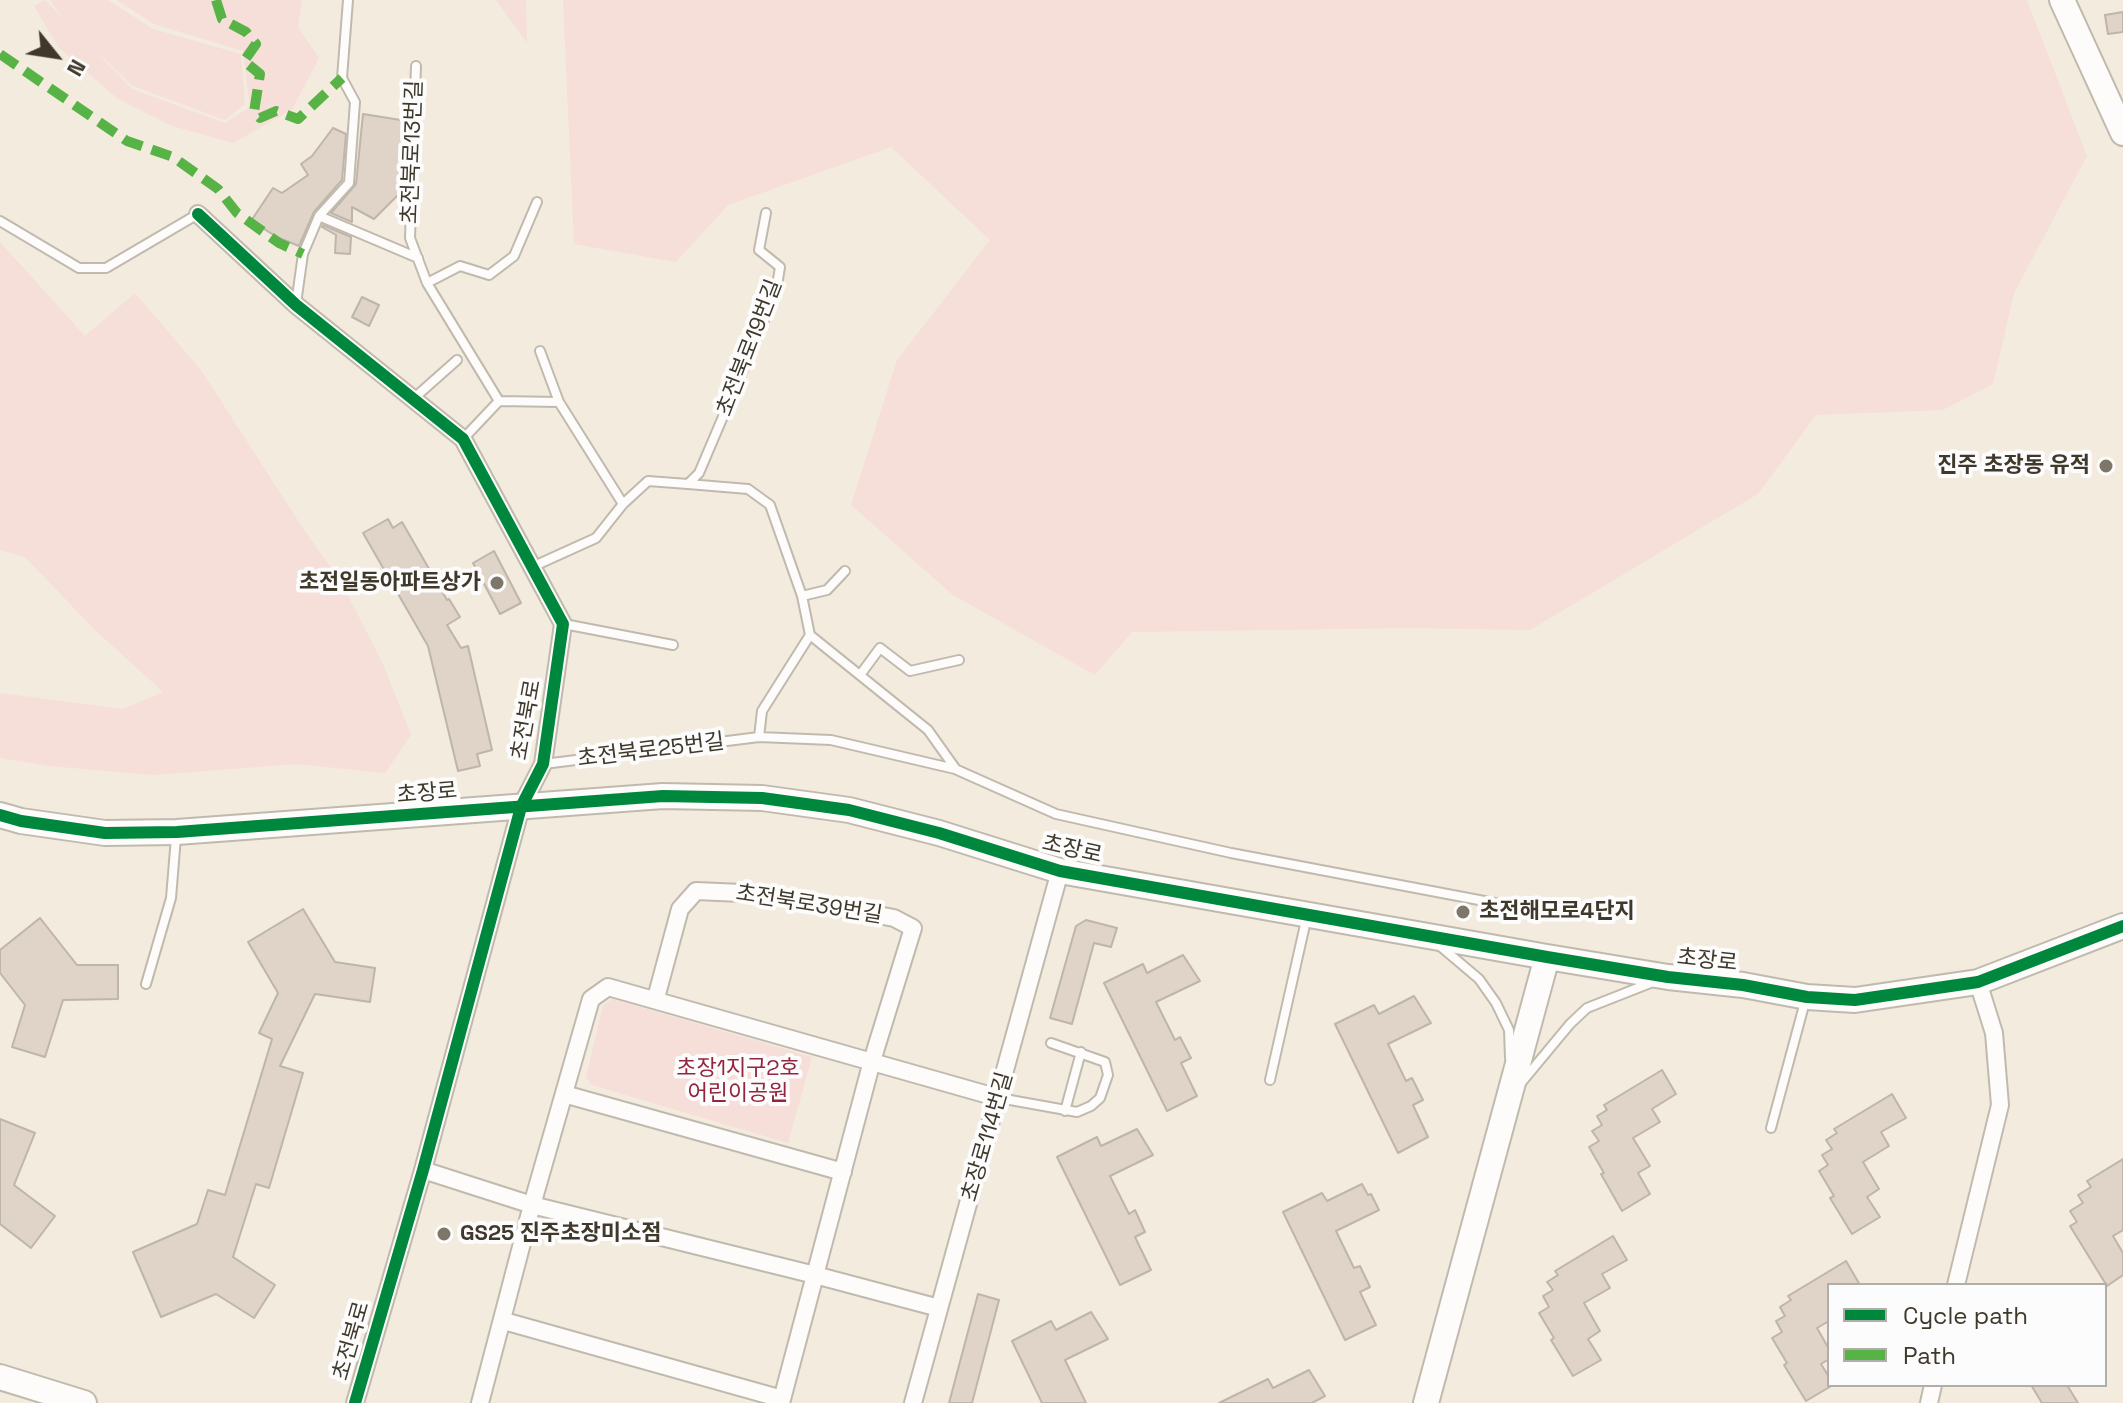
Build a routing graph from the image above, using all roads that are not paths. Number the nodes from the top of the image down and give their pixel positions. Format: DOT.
graph roads {
  1 [pos="348,0"];
  2 [pos="2062,0"];
  3 [pos="416,66"];
  4 [pos="2123,133"];
  5 [pos="537,202"];
  6 [pos="766,213"];
  7 [pos="198,214"];
  8 [pos="319,216"];
  9 [pos="0,221"];
  10 [pos="418,258"];
  11 [pos="427,283"];
  12 [pos="296,305"];
  13 [pos="540,351"];
  14 [pos="457,360"];
  15 [pos="412,400"];
  16 [pos="499,401"];
  17 [pos="559,402"];
  18 [pos="463,439"];
  19 [pos="688,484"];
  20 [pos="623,504"];
  21 [pos="532,567"];
  22 [pos="845,571"];
  23 [pos="802,596"];
  24 [pos="563,624"];
  25 [pos="810,635"];
  26 [pos="673,645"];
  27 [pos="959,660"];
  28 [pos="860,675"];
  29 [pos="759,737"];
  30 [pos="543,764"];
  31 [pos="955,769"];
  32 [pos="521,807"];
  33 [pos="0,815"];
  34 [pos="177,832"];
  35 [pos="1060,871"];
  36 [pos="1537,911"];
  37 [pos="1307,915"];
  38 [pos="2123,924"];
  39 [pos="2123,936"];
  40 [pos="1431,938"];
  41 [pos="2094,939"];
  42 [pos="1547,957"];
  43 [pos="1668,977"];
  44 [pos="1978,982"];
  45 [pos="146,984"];
  46 [pos="1807,997"];
  47 [pos="656,998"];
  48 [pos="1051,1043"];
  49 [pos="1081,1052"];
  50 [pos="872,1061"];
  51 [pos="1270,1080"];
  52 [pos="564,1094"];
  53 [pos="1511,1096"];
  54 [pos="999,1098"];
  55 [pos="1065,1111"];
  56 [pos="1771,1128"];
  57 [pos="423,1170"];
  58 [pos="843,1172"];
  59 [pos="532,1205"];
  60 [pos="815,1275"];
  61 [pos="1956,1283"];
  62 [pos="939,1308"];
  63 [pos="504,1321"];
  64 [pos="0,1377"];
  65 [pos="782,1401"];
  66 [pos="84,1403"];
  67 [pos="355,1403"];
  68 [pos="480,1403"];
  69 [pos="913,1403"];
  70 [pos="1426,1403"];
  1 -- 8 [label="lane"];
  2 -- 4 [label="street"];
  3 -- 10 [label="lane, 초전북로13번길"];
  5 -- 11 [label="lane"];
  6 -- 19 [label="lane, 초전북로19번길"];
  7 -- 9 [label="lane"];
  7 -- 12 [label="street"];
  8 -- 10 [label="lane"];
  8 -- 12 [label="lane"];
  10 -- 11 [label="lane, 초전북로13번길"];
  11 -- 16 [label="lane, 초전북로13번길"];
  12 -- 15 [label="street"];
  13 -- 17 [label="lane"];
  14 -- 15 [label="lane"];
  15 -- 18 [label="street"];
  16 -- 17 [label="lane"];
  16 -- 18 [label="lane"];
  17 -- 20 [label="lane"];
  18 -- 21 [label="street"];
  19 -- 20 [label="lane"];
  19 -- 23 [label="lane"];
  20 -- 21 [label="lane"];
  21 -- 24 [label="street"];
  22 -- 23 [label="lane"];
  23 -- 25 [label="lane"];
  24 -- 26 [label="lane"];
  24 -- 30 [label="street, 초전북로"];
  25 -- 28 [label="lane"];
  25 -- 29 [label="lane"];
  27 -- 28 [label="lane"];
  28 -- 31 [label="lane"];
  29 -- 30 [label="lane, 초전북로25번길"];
  29 -- 31 [label="lane, 초전북로25번길"];
  30 -- 32 [label="street, 초전북로"];
  31 -- 36 [label="lane, 초전북로25번길"];
  32 -- 34 [label="street, 초장로"];
  32 -- 35 [label="street, 초장로"];
  32 -- 57 [label="street, 초전북로"];
  33 -- 34 [label="street, 초장로"];
  34 -- 45 [label="lane"];
  35 -- 37 [label="street, 초장로"];
  35 -- 54 [label="street, 초장로114번길"];
  37 -- 40 [label="street, 초장로"];
  37 -- 51 [label="lane"];
  38 -- 41 [label="street, 초장로"];
  39 -- 41 [label="street"];
  40 -- 42 [label="street, 초장로"];
  40 -- 53 [label="lane"];
  41 -- 44 [label="street, 초장로"];
  42 -- 43 [label="street, 초장로"];
  42 -- 53 [label="street"];
  43 -- 46 [label="street, 초장로"];
  43 -- 53 [label="lane"];
  44 -- 46 [label="street, 초장로"];
  44 -- 61 [label="street"];
  46 -- 56 [label="lane"];
  47 -- 50 [label="street"];
  47 -- 50 [label="street, 초전북로39번길"];
  47 -- 52 [label="street"];
  48 -- 49 [label="lane"];
  49 -- 55 [label="lane"];
  49 -- 55 [label="lane"];
  50 -- 54 [label="street"];
  50 -- 58 [label="street, 초전북로39번길"];
  52 -- 58 [label="street"];
  52 -- 59 [label="street"];
  53 -- 70 [label="street"];
  54 -- 55 [label="lane"];
  54 -- 62 [label="street, 초장로114번길"];
  57 -- 59 [label="street"];
  57 -- 67 [label="street, 초전북로"];
  58 -- 60 [label="street, 초전북로39번길"];
  59 -- 60 [label="street"];
  59 -- 63 [label="street"];
  60 -- 62 [label="street"];
  60 -- 65 [label="street, 초전북로39번길"];
  62 -- 69 [label="street, 초장로114번길"];
  63 -- 65 [label="street"];
  63 -- 68 [label="street"];
  64 -- 66 [label="street"];
}
